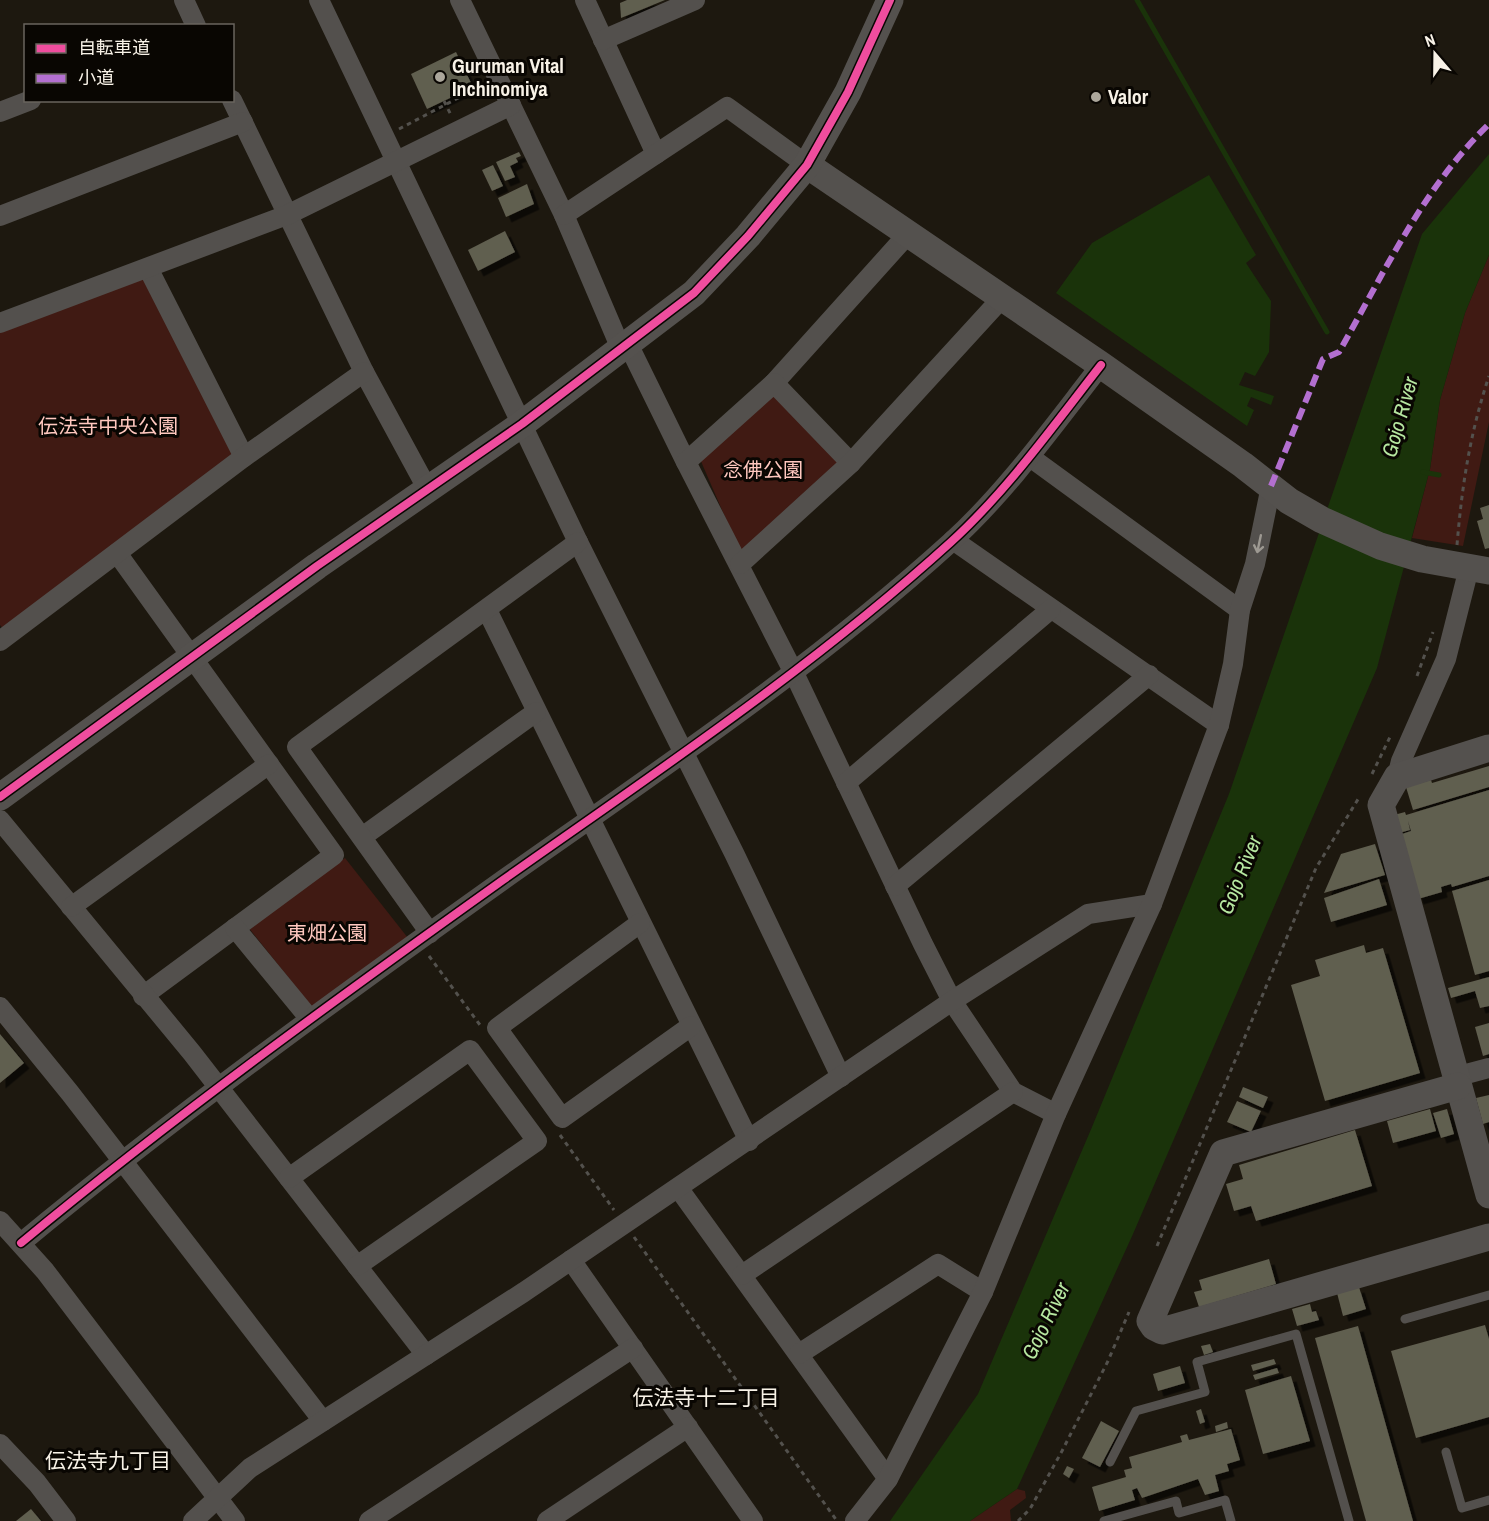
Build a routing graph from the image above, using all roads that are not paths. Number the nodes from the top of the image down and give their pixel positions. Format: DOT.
graph roads {
  1 [pos="184,0"];
  2 [pos="319,0"];
  3 [pos="460,0"];
  4 [pos="585,0"];
  5 [pos="695,0"];
  6 [pos="890,0"];
  7 [pos="195,24"];
  8 [pos="603,40"];
  9 [pos="26,102"];
  10 [pos="233,102"];
  11 [pos="511,105"];
  12 [pos="0,112"];
  13 [pos="243,122"];
  14 [pos="656,154"];
  15 [pos="396,160"];
  16 [pos="807,165"];
  17 [pos="287,215"];
  18 [pos="564,215"];
  19 [pos="0,216"];
  20 [pos="909,234"];
  21 [pos="148,268"];
  22 [pos="1002,298"];
  23 [pos="0,323"];
  24 [pos="625,348"];
  25 [pos="1101,365"];
  26 [pos="364,372"];
  27 [pos="774,383"];
  28 [pos="522,424"];
  29 [pos="1030,456"];
  30 [pos="244,457"];
  31 [pos="686,462"];
  32 [pos="851,464"];
  33 [pos="428,490"];
  34 [pos="1280,494"];
  35 [pos="953,540"];
  36 [pos="578,542"];
  37 [pos="117,553"];
  38 [pos="740,564"];
  39 [pos="1464,567"];
  40 [pos="487,609"];
  41 [pos="1051,609"];
  42 [pos="1240,610"];
  43 [pos="3,634"];
  44 [pos="192,657"];
  45 [pos="794,673"];
  46 [pos="1149,675"];
  47 [pos="536,712"];
  48 [pos="1219,725"];
  49 [pos="1489,748"];
  50 [pos="684,754"];
  51 [pos="269,764"];
  52 [pos="1397,777"];
  53 [pos="846,783"];
  54 [pos="0,797"];
  55 [pos="0,820"];
  56 [pos="588,820"];
  57 [pos="362,837"];
  58 [pos="895,886"];
  59 [pos="1152,904"];
  60 [pos="71,907"];
  61 [pos="640,923"];
  62 [pos="235,928"];
  63 [pos="430,933"];
  64 [pos="143,996"];
  65 [pos="952,1001"];
  66 [pos="0,1007"];
  67 [pos="310,1019"];
  68 [pos="691,1026"];
  69 [pos="1489,1068"];
  70 [pos="841,1077"];
  71 [pos="1457,1081"];
  72 [pos="218,1085"];
  73 [pos="1013,1092"];
  74 [pos="1056,1114"];
  75 [pos="749,1141"];
  76 [pos="122,1160"];
  77 [pos="289,1178"];
  78 [pos="679,1189"];
  79 [pos="1489,1195"];
  80 [pos="0,1221"];
  81 [pos="1489,1236"];
  82 [pos="21,1243"];
  83 [pos="571,1260"];
  84 [pos="357,1266"];
  85 [pos="742,1275"];
  86 [pos="983,1292"];
  87 [pos="1489,1295"];
  88 [pos="1405,1319"];
  89 [pos="633,1348"];
  90 [pos="799,1354"];
  91 [pos="426,1355"];
  92 [pos="323,1421"];
  93 [pos="688,1427"];
  94 [pos="0,1444"];
  95 [pos="1446,1452"];
  96 [pos="1110,1462"];
  97 [pos="888,1479"];
  98 [pos="219,1497"];
  99 [pos="1489,1500"];
  100 [pos="743,1517"];
  101 [pos="66,1521"];
  102 [pos="193,1521"];
  103 [pos="235,1521"];
  104 [pos="369,1521"];
  105 [pos="547,1521"];
  106 [pos="855,1521"];
  107 [pos="1104,1521"];
  108 [pos="1231,1521"];
  109 [pos="1349,1521"];
  1 -- 7 [label="street"];
  2 -- 15 [label="street"];
  3 -- 11 [label="street"];
  4 -- 8 [label="street"];
  5 -- 8 [label="street"];
  6 -- 16 [label="street"];
  8 -- 14 [label="street"];
  9 -- 12 [label="street"];
  10 -- 13 [label="street"];
  11 -- 15 [label="street"];
  11 -- 18 [label="street"];
  13 -- 17 [label="street"];
  13 -- 19 [label="street"];
  14 -- 16 [label="street"];
  14 -- 18 [label="street"];
  15 -- 17 [label="street"];
  15 -- 28 [label="street"];
  16 -- 20 [label="street"];
  16 -- 24 [label="street"];
  17 -- 21 [label="street"];
  17 -- 26 [label="street"];
  18 -- 24 [label="street"];
  20 -- 22 [label="street"];
  20 -- 27 [label="street"];
  21 -- 23 [label="street"];
  21 -- 30 [label="street"];
  22 -- 25 [label="street"];
  22 -- 32 [label="street"];
  24 -- 28 [label="street"];
  24 -- 31 [label="street"];
  25 -- 29 [label="street"];
  25 -- 34 [label="street"];
  26 -- 30 [label="street"];
  26 -- 33 [label="street"];
  27 -- 31 [label="street"];
  27 -- 32 [label="street"];
  28 -- 33 [label="street"];
  28 -- 36 [label="street"];
  29 -- 35 [label="street"];
  29 -- 42 [label="street"];
  30 -- 37 [label="street"];
  31 -- 38 [label="street"];
  32 -- 38 [label="street"];
  33 -- 44 [label="street"];
  34 -- 39 [label="street"];
  34 -- 42 [label="street, one-way"];
  35 -- 41 [label="street"];
  35 -- 45 [label="street"];
  36 -- 40 [label="street"];
  36 -- 50 [label="street"];
  37 -- 43 [label="street"];
  37 -- 44 [label="street"];
  38 -- 45 [label="street"];
  39 -- 52 [label="street"];
  40 -- 47 [label="street"];
  40 -- 57 [label="street"];
  41 -- 46 [label="street"];
  41 -- 53 [label="street"];
  42 -- 48 [label="street"];
  44 -- 51 [label="street"];
  44 -- 54 [label="street"];
  45 -- 50 [label="street"];
  45 -- 53 [label="street"];
  46 -- 48 [label="street"];
  46 -- 58 [label="street"];
  47 -- 56 [label="street"];
  47 -- 57 [label="street"];
  48 -- 59 [label="street"];
  49 -- 52 [label="street"];
  50 -- 56 [label="street"];
  50 -- 70 [label="street"];
  51 -- 60 [label="street"];
  51 -- 62 [label="street"];
  52 -- 71 [label="street"];
  53 -- 58 [label="street"];
  55 -- 60 [label="street"];
  56 -- 61 [label="street"];
  56 -- 63 [label="street"];
  57 -- 63 [label="street"];
  58 -- 65 [label="street"];
  59 -- 65 [label="street"];
  59 -- 74 [label="street"];
  60 -- 64 [label="street"];
  61 -- 68 [label="street"];
  61 -- 68 [label="street"];
  62 -- 64 [label="street"];
  62 -- 67 [label="street"];
  63 -- 67 [label="street"];
  64 -- 72 [label="street"];
  65 -- 70 [label="street"];
  65 -- 73 [label="street"];
  66 -- 76 [label="street"];
  67 -- 72 [label="street"];
  68 -- 75 [label="street"];
  69 -- 71 [label="street"];
  70 -- 75 [label="street"];
  71 -- 79 [label="street"];
  71 -- 81 [label="street"];
  72 -- 76 [label="street"];
  72 -- 77 [label="street"];
  73 -- 74 [label="street"];
  73 -- 85 [label="street"];
  74 -- 86 [label="street"];
  75 -- 78 [label="street"];
  76 -- 82 [label="street"];
  76 -- 92 [label="street"];
  77 -- 84 [label="street"];
  77 -- 84 [label="street"];
  78 -- 83 [label="street"];
  78 -- 85 [label="street"];
  80 -- 82 [label="street"];
  82 -- 98 [label="street"];
  83 -- 89 [label="street"];
  83 -- 91 [label="street"];
  84 -- 91 [label="street"];
  85 -- 90 [label="street"];
  86 -- 90 [label="street"];
  86 -- 97 [label="street"];
  87 -- 88 [label="lane"];
  89 -- 93 [label="street"];
  89 -- 104 [label="street"];
  90 -- 97 [label="street"];
  91 -- 92 [label="street"];
  92 -- 98 [label="street"];
  93 -- 100 [label="street"];
  93 -- 105 [label="street"];
  94 -- 101 [label="street"];
  95 -- 99 [label="lane"];
  96 -- 109 [label="lane"];
  97 -- 106 [label="street"];
  98 -- 102 [label="street"];
  98 -- 103 [label="street"];
  107 -- 108 [label="lane"];
}
